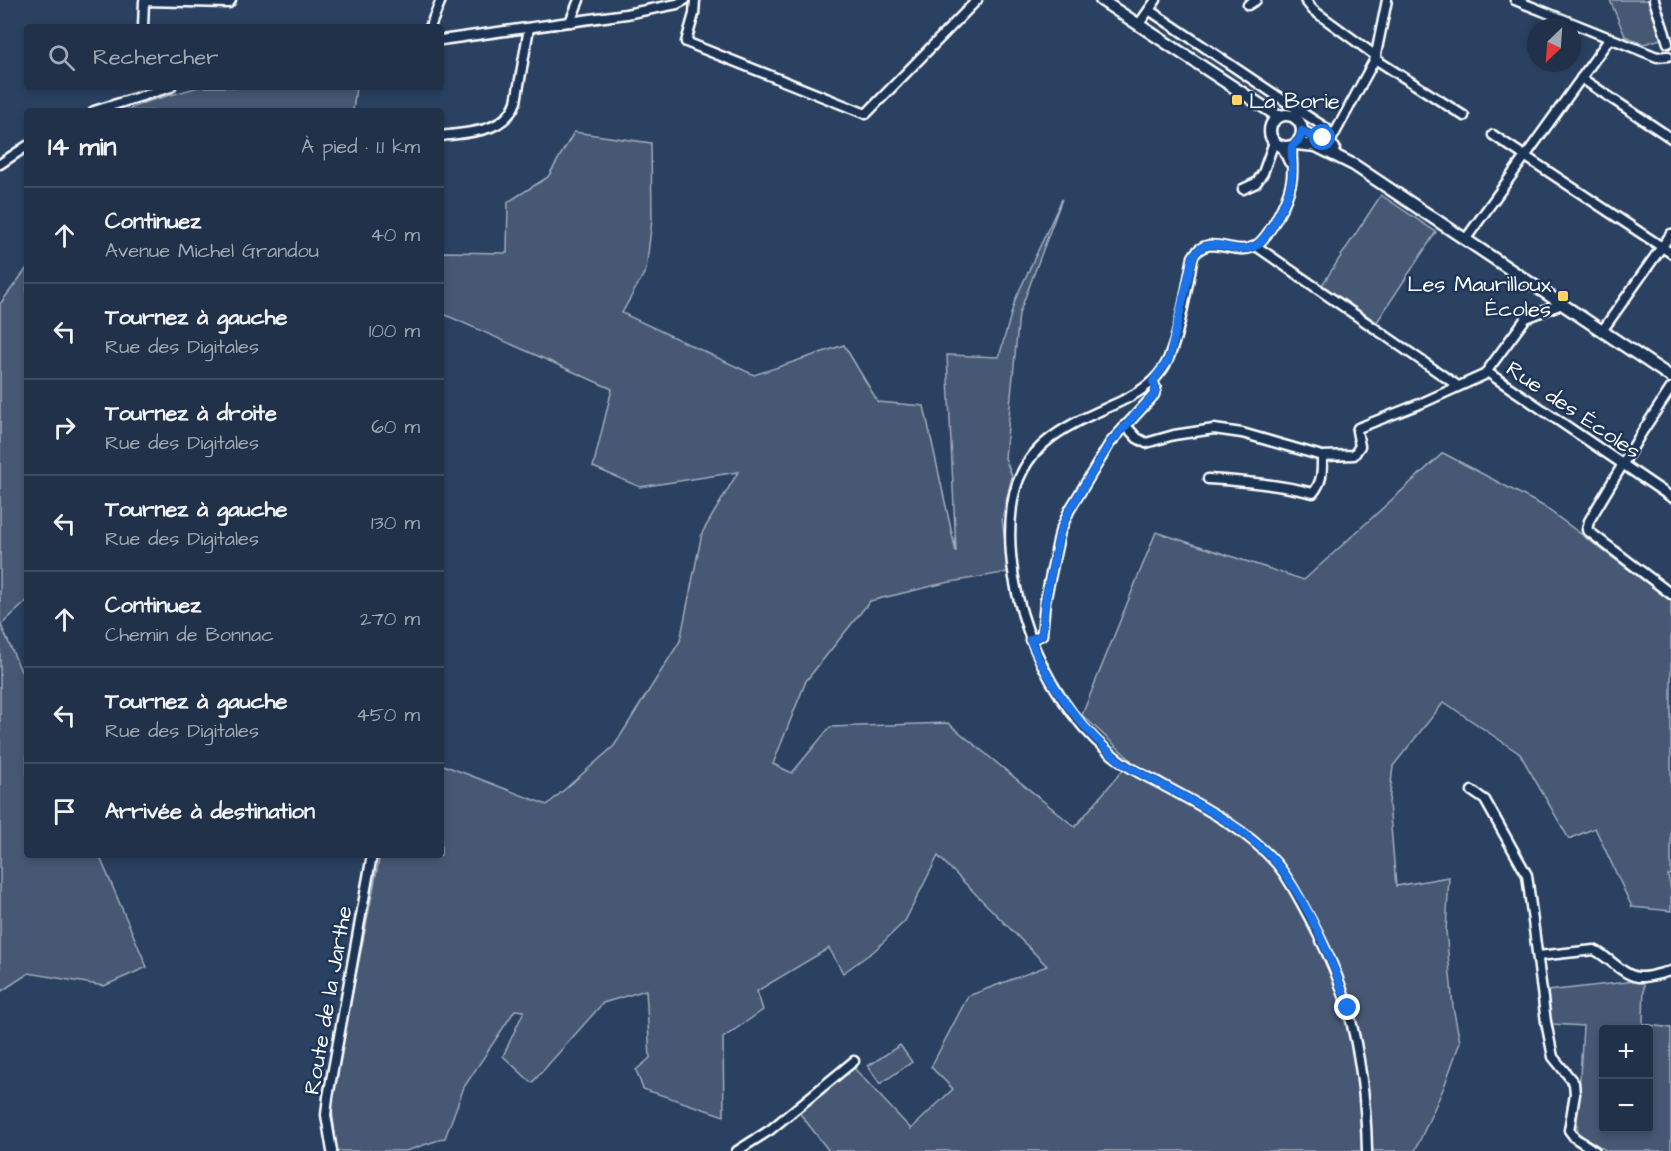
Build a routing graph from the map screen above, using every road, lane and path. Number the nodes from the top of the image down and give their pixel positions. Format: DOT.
graph roads {
  1 [pos="231,0"];
  2 [pos="441,0"];
  3 [pos="579,0"];
  4 [pos="685,0"];
  5 [pos="695,0"];
  6 [pos="977,0"];
  7 [pos="1101,0"];
  8 [pos="1156,0"];
  9 [pos="1305,0"];
  10 [pos="1387,0"];
  11 [pos="1515,0"];
  12 [pos="1654,0"];
  13 [pos="1149,10"];
  14 [pos="570,22"];
  15 [pos="143,24"];
  16 [pos="431,24"];
  17 [pos="1139,24"];
  18 [pos="529,28"];
  19 [pos="1610,38"];
  20 [pos="444,39"];
  21 [pos="1669,52"];
  22 [pos="1376,58"];
  23 [pos="1581,78"];
  24 [pos="148,90"];
  25 [pos="101,108"];
  26 [pos="1296,113"];
  27 [pos="1464,116"];
  28 [pos="1275,121"];
  29 [pos="1326,128"];
  30 [pos="1302,131"];
  31 [pos="1336,132"];
  32 [pos="1493,135"];
  33 [pos="444,136"];
  34 [pos="1319,138"];
  35 [pos="1671,138"];
  36 [pos="1286,144"];
  37 [pos="1329,144"];
  38 [pos="1308,145"];
  39 [pos="24,148"];
  40 [pos="1525,156"];
  41 [pos="0,164"];
  42 [pos="1354,165"];
  43 [pos="1243,189"];
  44 [pos="1671,234"];
  45 [pos="1465,240"];
  46 [pos="1256,246"];
  47 [pos="1662,247"];
  48 [pos="1671,253"];
  49 [pos="1562,304"];
  50 [pos="1602,331"];
  51 [pos="1487,372"];
  52 [pos="1671,376"];
  53 [pos="1153,381"];
  54 [pos="1458,386"];
  55 [pos="1671,388"];
  56 [pos="1125,424"];
  57 [pos="1322,456"];
  58 [pos="1622,464"];
  59 [pos="1208,479"];
  60 [pos="1671,497"];
  61 [pos="1671,594"];
  62 [pos="1030,640"];
  63 [pos="1472,791"];
  64 [pos="371,858"];
  65 [pos="1538,956"];
  66 [pos="1671,971"];
  67 [pos="854,1060"];
  68 [pos="332,1151"];
  69 [pos="737,1151"];
  70 [pos="1367,1151"];
  71 [pos="1595,1151"];
  1 -- 15 [label="street"];
  2 -- 16 [label="street"];
  3 -- 14 [label="street"];
  4 -- 14 [label="street"];
  5 -- 6 [label="street"];
  7 -- 17 [label="main road"];
  8 -- 13 [label="street"];
  9 -- 22 [label="street"];
  10 -- 22 [label="street"];
  11 -- 19 [label="street"];
  12 -- 21 [label="street"];
  13 -- 17 [label="street"];
  13 -- 26 [label="street"];
  14 -- 18 [label="street"];
  17 -- 28 [label="main road"];
  18 -- 20 [label="street"];
  18 -- 33 [label="street"];
  19 -- 21 [label="street"];
  19 -- 23 [label="street"];
  22 -- 27 [label="street"];
  22 -- 31 [label="street"];
  23 -- 35 [label="street"];
  23 -- 40 [label="street"];
  24 -- 25 [label="street"];
  26 -- 28 [label="main road"];
  26 -- 29 [label="street"];
  26 -- 30 [label="main road"];
  28 -- 36 [label="main road"];
  30 -- 34 [label="main road"];
  30 -- 36 [label="main road"];
  31 -- 34 [label="street"];
  31 -- 37 [label="street"];
  32 -- 40 [label="street"];
  34 -- 37 [label="main road"];
  36 -- 38 [label="main road"];
  36 -- 43 [label="street"];
  36 -- 46 [label="street"];
  37 -- 38 [label="street"];
  37 -- 42 [label="main road"];
  38 -- 42 [label="main road"];
  39 -- 41 [label="street"];
  40 -- 45 [label="street"];
  40 -- 47 [label="street"];
  42 -- 45 [label="main road"];
  44 -- 47 [label="street"];
  45 -- 49 [label="main road"];
  46 -- 53 [label="street"];
  46 -- 54 [label="street"];
  47 -- 48 [label="street"];
  47 -- 50 [label="street"];
  49 -- 50 [label="main road"];
  49 -- 51 [label="street"];
  50 -- 52 [label="main road"];
  51 -- 54 [label="street"];
  51 -- 58 [label="street, Rue des Écoles"];
  53 -- 56 [label="street"];
  53 -- 62 [label="street"];
  54 -- 57 [label="street"];
  55 -- 58 [label="street"];
  56 -- 57 [label="street"];
  56 -- 62 [label="street"];
  57 -- 59 [label="street"];
  58 -- 60 [label="street, Rue des Écoles"];
  58 -- 61 [label="street"];
  62 -- 70 [label="street"];
  63 -- 65 [label="street"];
  64 -- 68 [label="street, Route de la Jarthe"];
  65 -- 66 [label="street"];
  65 -- 71 [label="street"];
  67 -- 69 [label="street"];
}
